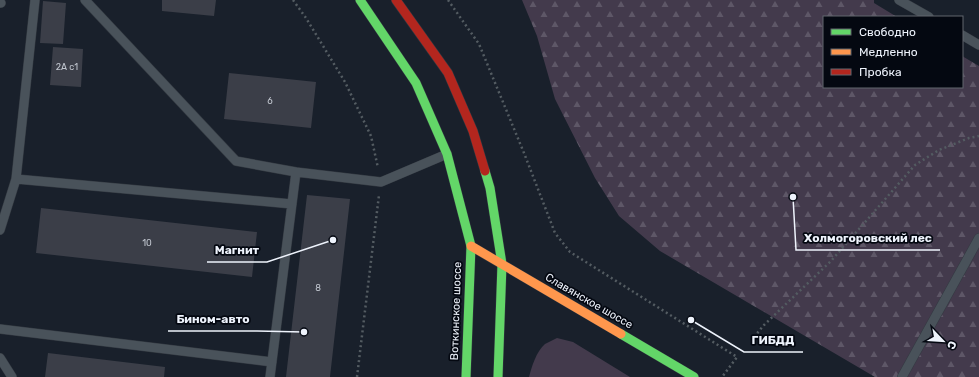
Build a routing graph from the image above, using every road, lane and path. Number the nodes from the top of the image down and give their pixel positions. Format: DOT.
graph roads {
  1 [pos="35,0"];
  2 [pos="85,0"];
  3 [pos="292,0"];
  4 [pos="360,0"];
  5 [pos="396,0"];
  6 [pos="448,0"];
  7 [pos="898,0"];
  8 [pos="927,16"];
  9 [pos="963,37"];
  10 [pos="979,45"];
  11 [pos="979,136"];
  12 [pos="447,154"];
  13 [pos="296,172"];
  14 [pos="16,179"];
  15 [pos="381,182"];
  16 [pos="292,204"];
  17 [pos="0,230"];
  18 [pos="979,238"];
  19 [pos="471,246"];
  20 [pos="502,264"];
  21 [pos="0,329"];
  22 [pos="754,337"];
  23 [pos="0,358"];
  24 [pos="272,362"];
  25 [pos="12,377"];
  26 [pos="270,377"];
  27 [pos="357,377"];
  28 [pos="466,377"];
  29 [pos="498,377"];
  30 [pos="694,377"];
  31 [pos="722,377"];
  32 [pos="902,377"];
  1 -- 14 [label="lane"];
  2 -- 13 [label="lane"];
  3 -- 15 [label="path"];
  4 -- 12 [label="main road, Воткинское шоссе"];
  5 -- 20 [label="main road"];
  6 -- 31 [label="path"];
  7 -- 8 [label="lane"];
  9 -- 10 [label="lane"];
  11 -- 22 [label="path"];
  12 -- 15 [label="lane"];
  12 -- 19 [label="main road, Воткинское шоссе"];
  13 -- 15 [label="lane"];
  13 -- 16 [label="lane"];
  14 -- 16 [label="lane"];
  14 -- 17 [label="lane"];
  15 -- 27 [label="path"];
  16 -- 24 [label="lane"];
  18 -- 32 [label="lane"];
  19 -- 20 [label="main road, Славянское шоссе"];
  19 -- 28 [label="main road, Воткинское шоссе"];
  20 -- 29 [label="main road"];
  20 -- 30 [label="main road, Славянское шоссе"];
  21 -- 24 [label="lane"];
  23 -- 25 [label="lane"];
  24 -- 26 [label="lane"];
}
